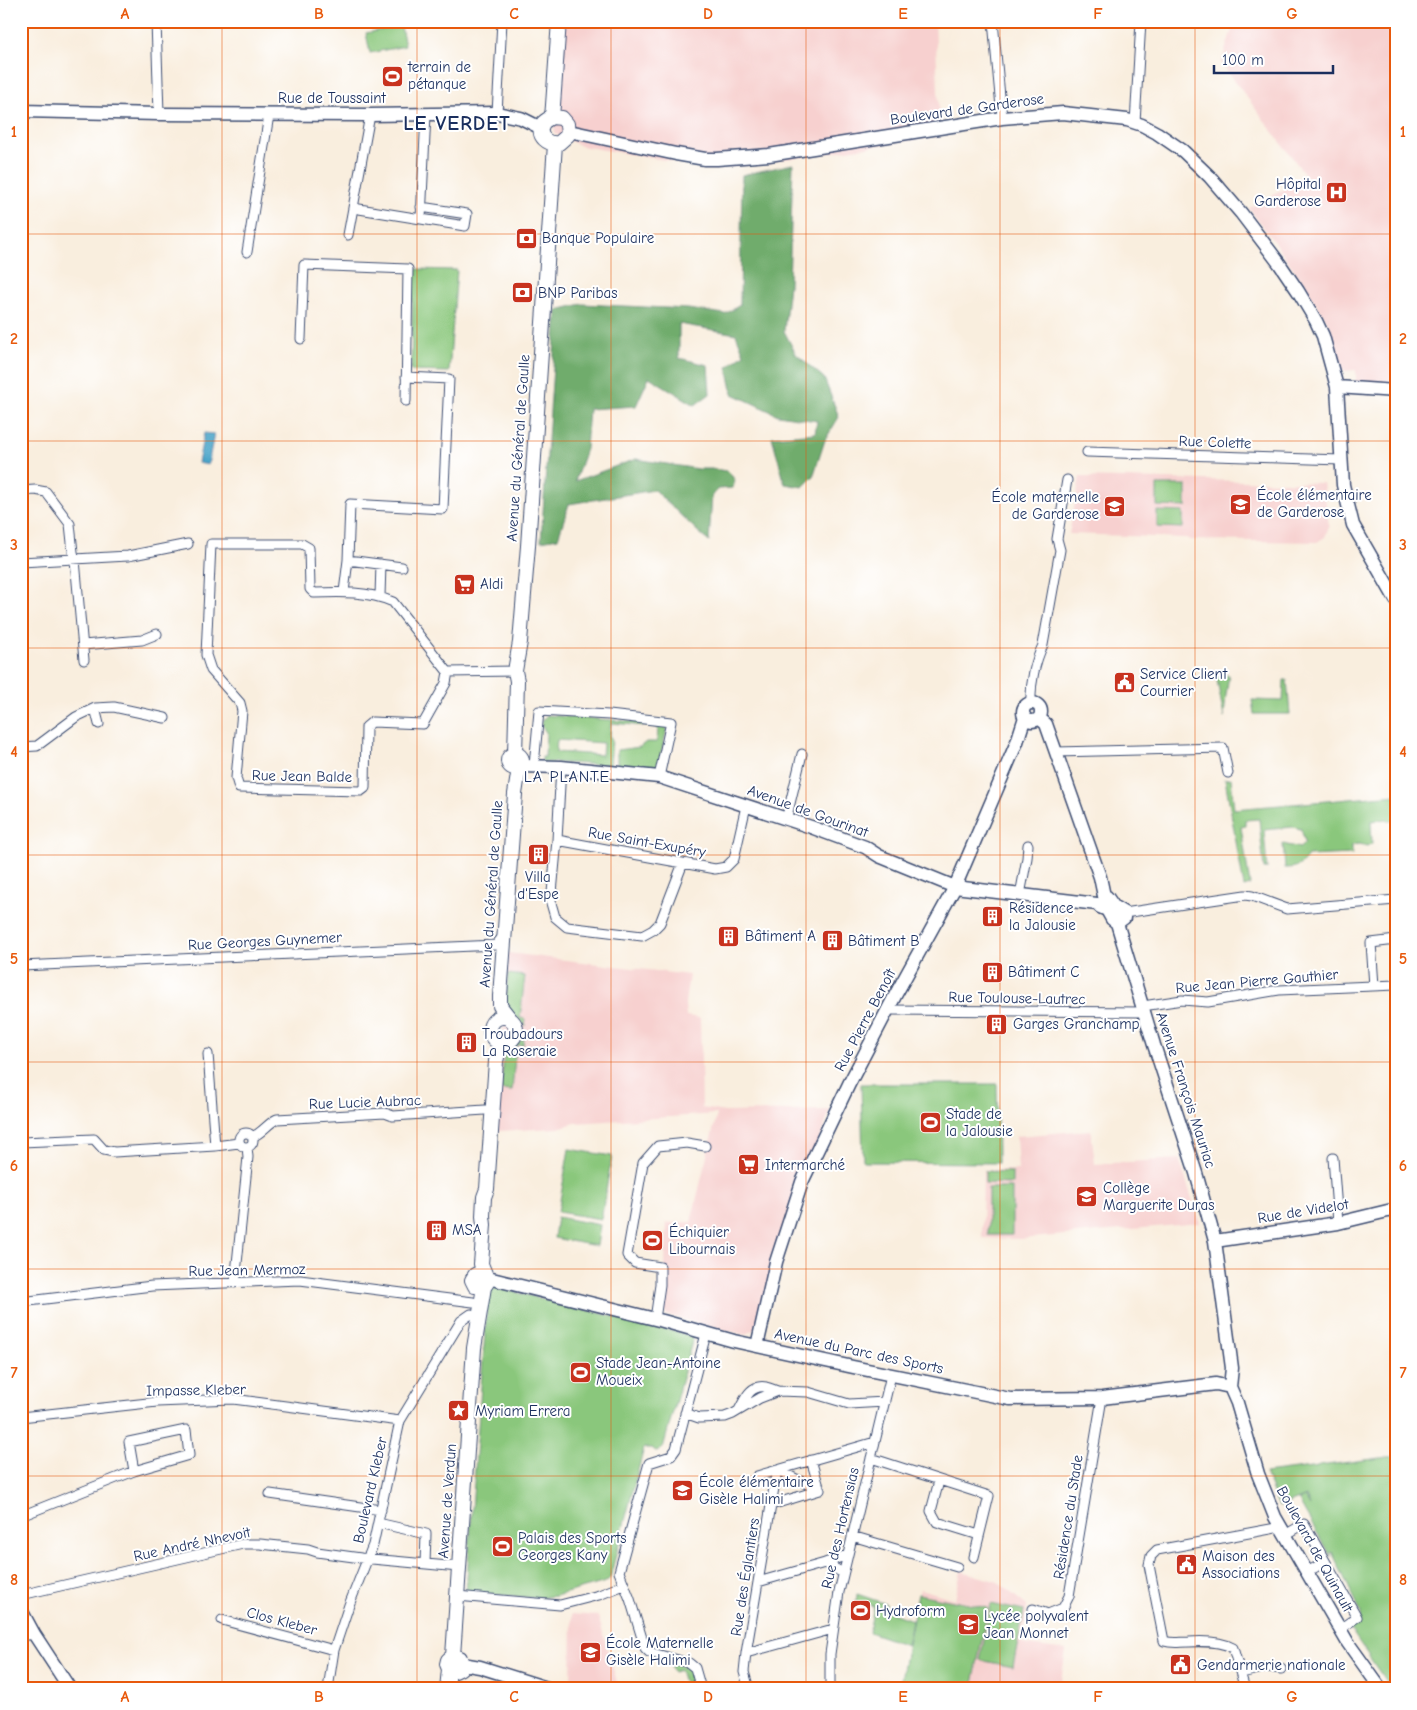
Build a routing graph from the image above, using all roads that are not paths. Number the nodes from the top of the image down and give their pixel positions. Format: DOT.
graph roads {
  1 [pos="156,21"];
  2 [pos="502,21"];
  3 [pos="559,21"];
  4 [pos="567,21"];
  5 [pos="993,21"];
  6 [pos="1142,21"];
  7 [pos="21,111"];
  8 [pos="497,112"];
  9 [pos="160,114"];
  10 [pos="426,114"];
  11 [pos="269,115"];
  12 [pos="370,115"];
  13 [pos="556,118"];
  14 [pos="1002,118"];
  15 [pos="1135,123"];
  16 [pos="541,128"];
  17 [pos="569,131"];
  18 [pos="555,144"];
  19 [pos="421,206"];
  20 [pos="353,208"];
  21 [pos="421,219"];
  22 [pos="348,235"];
  23 [pos="247,252"];
  24 [pos="301,339"];
  25 [pos="406,377"];
  26 [pos="1336,387"];
  27 [pos="1396,391"];
  28 [pos="406,401"];
  29 [pos="1087,452"];
  30 [pos="1341,460"];
  31 [pos="1067,480"];
  32 [pos="21,491"];
  33 [pos="188,544"];
  34 [pos="75,560"];
  35 [pos="348,560"];
  36 [pos="21,562"];
  37 [pos="381,564"];
  38 [pos="402,567"];
  39 [pos="344,592"];
  40 [pos="380,596"];
  41 [pos="1396,600"];
  42 [pos="157,634"];
  43 [pos="82,645"];
  44 [pos="84,660"];
  45 [pos="515,671"];
  46 [pos="448,672"];
  47 [pos="1031,703"];
  48 [pos="95,708"];
  49 [pos="1025,717"];
  50 [pos="164,718"];
  51 [pos="1039,718"];
  52 [pos="100,724"];
  53 [pos="21,747"];
  54 [pos="1056,752"];
  55 [pos="802,754"];
  56 [pos="520,764"];
  57 [pos="561,768"];
  58 [pos="1228,773"];
  59 [pos="659,777"];
  60 [pos="746,806"];
  61 [pos="786,820"];
  62 [pos="557,840"];
  63 [pos="1028,846"];
  64 [pos="683,863"];
  65 [pos="955,887"];
  66 [pos="1020,895"];
  67 [pos="1101,900"];
  68 [pos="1396,900"];
  69 [pos="1121,918"];
  70 [pos="500,939"];
  71 [pos="1396,940"];
  72 [pos="21,966"];
  73 [pos="1396,985"];
  74 [pos="1374,986"];
  75 [pos="1144,1009"];
  76 [pos="889,1010"];
  77 [pos="496,1019"];
  78 [pos="511,1020"];
  79 [pos="500,1041"];
  80 [pos="208,1054"];
  81 [pos="485,1110"];
  82 [pos="21,1142"];
  83 [pos="243,1145"];
  84 [pos="215,1146"];
  85 [pos="705,1146"];
  86 [pos="1333,1158"];
  87 [pos="1396,1209"];
  88 [pos="1338,1223"];
  89 [pos="1215,1241"];
  90 [pos="481,1279"];
  91 [pos="235,1283"];
  92 [pos="21,1302"];
  93 [pos="472,1308"];
  94 [pos="655,1319"];
  95 [pos="706,1334"];
  96 [pos="756,1346"];
  97 [pos="474,1348"];
  98 [pos="891,1375"];
  99 [pos="1230,1387"];
  100 [pos="1102,1398"];
  101 [pos="885,1402"];
  102 [pos="685,1413"];
  103 [pos="21,1417"];
  104 [pos="400,1421"];
  105 [pos="875,1442"];
  106 [pos="871,1458"];
  107 [pos="811,1460"];
  108 [pos="776,1470"];
  109 [pos="134,1471"];
  110 [pos="757,1476"];
  111 [pos="939,1481"];
  112 [pos="820,1490"];
  113 [pos="270,1494"];
  114 [pos="771,1505"];
  115 [pos="381,1510"];
  116 [pos="21,1516"];
  117 [pos="378,1523"];
  118 [pos="1283,1531"];
  119 [pos="979,1535"];
  120 [pos="852,1536"];
  121 [pos="848,1554"];
  122 [pos="974,1557"];
  123 [pos="367,1559"];
  124 [pos="1325,1562"];
  125 [pos="825,1563"];
  126 [pos="425,1564"];
  127 [pos="459,1567"];
  128 [pos="957,1567"];
  129 [pos="1307,1572"];
  130 [pos="843,1573"];
  131 [pos="758,1582"];
  132 [pos="624,1585"];
  133 [pos="21,1595"];
  134 [pos="457,1596"];
  135 [pos="1033,1609"];
  136 [pos="21,1610"];
  137 [pos="222,1620"];
  138 [pos="833,1629"];
  139 [pos="1340,1629"];
  140 [pos="28,1634"];
  141 [pos="813,1634"];
  142 [pos="831,1644"];
  143 [pos="334,1650"];
  144 [pos="746,1653"];
  145 [pos="455,1665"];
  146 [pos="1281,1669"];
  147 [pos="1241,1673"];
  148 [pos="70,1689"];
  149 [pos="328,1689"];
  150 [pos="447,1689"];
  151 [pos="454,1689"];
  152 [pos="550,1689"];
  153 [pos="701,1689"];
  154 [pos="749,1689"];
  155 [pos="830,1689"];
  156 [pos="1245,1689"];
  157 [pos="1381,1689"];
  1 -- 9 [label="street"];
  2 -- 8 [label="street"];
  3 -- 13 [label="main road"];
  4 -- 13 [label="main road"];
  5 -- 14 [label="street"];
  6 -- 15 [label="street"];
  7 -- 9 [label="street, Rue de Toussaint"];
  8 -- 10 [label="street, Rue de Toussaint"];
  8 -- 16 [label="street, Rue de Toussaint"];
  9 -- 11 [label="street, Rue de Toussaint"];
  10 -- 12 [label="street, Rue de Toussaint"];
  10 -- 19 [label="street"];
  11 -- 12 [label="street, Rue de Toussaint"];
  11 -- 23 [label="street, Rue de Toussaint"];
  12 -- 20 [label="street"];
  13 -- 16 [label="main road"];
  13 -- 17 [label="main road"];
  14 -- 15 [label="street, Boulevard de Garderose"];
  14 -- 17 [label="street, Boulevard de Garderose"];
  15 -- 26 [label="street, Boulevard de Garderose"];
  16 -- 18 [label="main road"];
  17 -- 18 [label="main road"];
  18 -- 45 [label="main road, Avenue du Général de Gaulle"];
  19 -- 21 [label="street"];
  19 -- 21 [label="street"];
  20 -- 21 [label="street"];
  20 -- 22 [label="street"];
  24 -- 25 [label="street"];
  25 -- 28 [label="street"];
  25 -- 35 [label="street"];
  26 -- 27 [label="street"];
  26 -- 30 [label="street, Boulevard de Garderose"];
  29 -- 30 [label="street, Rue Colette"];
  30 -- 41 [label="street, Boulevard de Garderose"];
  31 -- 47 [label="street"];
  32 -- 34 [label="street"];
  33 -- 34 [label="street"];
  34 -- 36 [label="street"];
  34 -- 43 [label="street"];
  35 -- 37 [label="street"];
  35 -- 39 [label="street"];
  37 -- 38 [label="street"];
  37 -- 40 [label="street"];
  39 -- 40 [label="street"];
  39 -- 46 [label="street, Rue Jean Balde"];
  40 -- 46 [label="street"];
  42 -- 43 [label="street"];
  43 -- 44 [label="street"];
  45 -- 46 [label="street"];
  45 -- 56 [label="main road, Avenue du Général de Gaulle"];
  47 -- 49 [label="street"];
  47 -- 51 [label="street"];
  48 -- 50 [label="street"];
  48 -- 52 [label="street"];
  48 -- 53 [label="street"];
  49 -- 51 [label="street"];
  49 -- 65 [label="street, Rue Pierre Benoît"];
  51 -- 54 [label="street"];
  54 -- 58 [label="street"];
  54 -- 67 [label="street"];
  55 -- 61 [label="street"];
  56 -- 57 [label="street, Avenue de Gourinat"];
  56 -- 59 [label="street"];
  56 -- 70 [label="main road, Avenue du Général de Gaulle"];
  57 -- 59 [label="street, Avenue de Gourinat"];
  57 -- 62 [label="street"];
  59 -- 60 [label="street, Avenue de Gourinat"];
  60 -- 61 [label="street, Avenue de Gourinat"];
  60 -- 64 [label="street, Rue Saint-Exupéry"];
  61 -- 65 [label="street, Avenue de Gourinat"];
  62 -- 64 [label="street, Rue Saint-Exupéry"];
  62 -- 64 [label="street"];
  63 -- 66 [label="street"];
  65 -- 66 [label="street, Avenue de Gourinat"];
  65 -- 76 [label="street, Rue Pierre Benoît"];
  66 -- 67 [label="street, Avenue de Gourinat"];
  67 -- 69 [label="street, Avenue François Mauriac"];
  68 -- 69 [label="street"];
  69 -- 75 [label="street, Avenue François Mauriac"];
  70 -- 72 [label="street, Rue Georges Guynemer"];
  70 -- 77 [label="main road, Avenue du Général de Gaulle"];
  70 -- 78 [label="main road, Avenue du Général de Gaulle"];
  71 -- 74 [label="street"];
  73 -- 74 [label="street, Rue Jean Pierre Gauthier"];
  74 -- 75 [label="street, Rue Jean Pierre Gauthier"];
  75 -- 76 [label="street, Rue Toulouse-Lautrec"];
  75 -- 89 [label="street, Avenue François Mauriac"];
  76 -- 96 [label="street, Rue Pierre Benoît"];
  77 -- 78 [label="main road"];
  77 -- 79 [label="main road"];
  78 -- 79 [label="main road"];
  79 -- 81 [label="main road"];
  79 -- 90 [label="main road"];
  80 -- 84 [label="street"];
  81 -- 83 [label="street, Rue Lucie Aubrac"];
  81 -- 90 [label="main road"];
  82 -- 84 [label="street"];
  83 -- 84 [label="street"];
  83 -- 91 [label="street"];
  85 -- 94 [label="street"];
  86 -- 88 [label="street"];
  87 -- 88 [label="street, Rue de Videlot"];
  88 -- 89 [label="street, Rue de Videlot"];
  89 -- 99 [label="street, Avenue François Mauriac"];
  90 -- 93 [label="main road, Avenue de Verdun"];
  90 -- 94 [label="street, Avenue du Parc des Sports"];
  90 -- 97 [label="main road, Avenue de Verdun"];
  91 -- 92 [label="street, Rue Jean Mermoz"];
  91 -- 93 [label="street, Rue Jean Mermoz"];
  93 -- 97 [label="main road, Avenue de Verdun"];
  93 -- 104 [label="street, Boulevard Kleber"];
  94 -- 95 [label="street, Avenue du Parc des Sports"];
  95 -- 96 [label="street, Avenue du Parc des Sports"];
  95 -- 102 [label="street"];
  96 -- 98 [label="street, Avenue du Parc des Sports"];
  97 -- 127 [label="main road, Avenue de Verdun"];
  98 -- 100 [label="street, Avenue du Parc des Sports"];
  98 -- 101 [label="street, Rue des Hortensias"];
  99 -- 100 [label="street, Avenue du Parc des Sports"];
  99 -- 118 [label="street, Boulevard de Quinault"];
  100 -- 135 [label="street, Résidence du Stade"];
  101 -- 102 [label="street"];
  101 -- 105 [label="street, Rue des Hortensias"];
  102 -- 132 [label="street"];
  103 -- 104 [label="street, Impasse Kleber"];
  104 -- 115 [label="street, Boulevard Kleber"];
  105 -- 106 [label="street, Rue des Hortensias"];
  105 -- 107 [label="street"];
  106 -- 111 [label="street"];
  106 -- 120 [label="street, Rue des Hortensias"];
  107 -- 108 [label="street"];
  107 -- 112 [label="street"];
  108 -- 110 [label="street"];
  108 -- 112 [label="street"];
  108 -- 114 [label="street, Rue des Églantiers"];
  109 -- 109 [label="street"];
  109 -- 116 [label="street"];
  111 -- 119 [label="street"];
  111 -- 119 [label="street"];
  112 -- 114 [label="street"];
  113 -- 115 [label="street"];
  114 -- 131 [label="street, Rue des Églantiers"];
  115 -- 117 [label="street, Boulevard Kleber"];
  117 -- 123 [label="street, Boulevard Kleber"];
  117 -- 126 [label="street"];
  118 -- 124 [label="street"];
  118 -- 129 [label="street, Boulevard de Quinault"];
  118 -- 147 [label="street"];
  119 -- 122 [label="street"];
  120 -- 121 [label="street, Rue des Hortensias"];
  120 -- 128 [label="street"];
  121 -- 125 [label="street"];
  121 -- 130 [label="street, Rue des Hortensias"];
  123 -- 126 [label="street, Rue André Nhevoit"];
  123 -- 133 [label="street, Rue André Nhevoit"];
  123 -- 143 [label="street, Boulevard Kleber"];
  124 -- 129 [label="street"];
  124 -- 139 [label="street"];
  125 -- 130 [label="street"];
  125 -- 131 [label="street"];
  126 -- 127 [label="street, Rue André Nhevoit"];
  127 -- 134 [label="main road, Avenue de Verdun"];
  129 -- 139 [label="street, Boulevard de Quinault"];
  130 -- 138 [label="street, Rue des Hortensias"];
  131 -- 144 [label="street, Rue des Églantiers"];
  132 -- 134 [label="street"];
  132 -- 153 [label="street"];
  134 -- 145 [label="main road, Avenue de Verdun"];
  136 -- 140 [label="street"];
  137 -- 143 [label="street, Clos Kleber"];
  138 -- 141 [label="street"];
  138 -- 142 [label="street, Rue des Hortensias"];
  139 -- 157 [label="street, Boulevard de Quinault"];
  140 -- 148 [label="street"];
  141 -- 142 [label="street"];
  141 -- 144 [label="street"];
  142 -- 155 [label="street, Rue des Hortensias"];
  143 -- 149 [label="street, Boulevard Kleber"];
  144 -- 154 [label="street, Rue des Églantiers"];
  145 -- 150 [label="main road, Avenue de Verdun"];
  145 -- 151 [label="main road, Avenue de Verdun"];
  145 -- 152 [label="street"];
  146 -- 147 [label="street"];
  147 -- 156 [label="street"];
}
